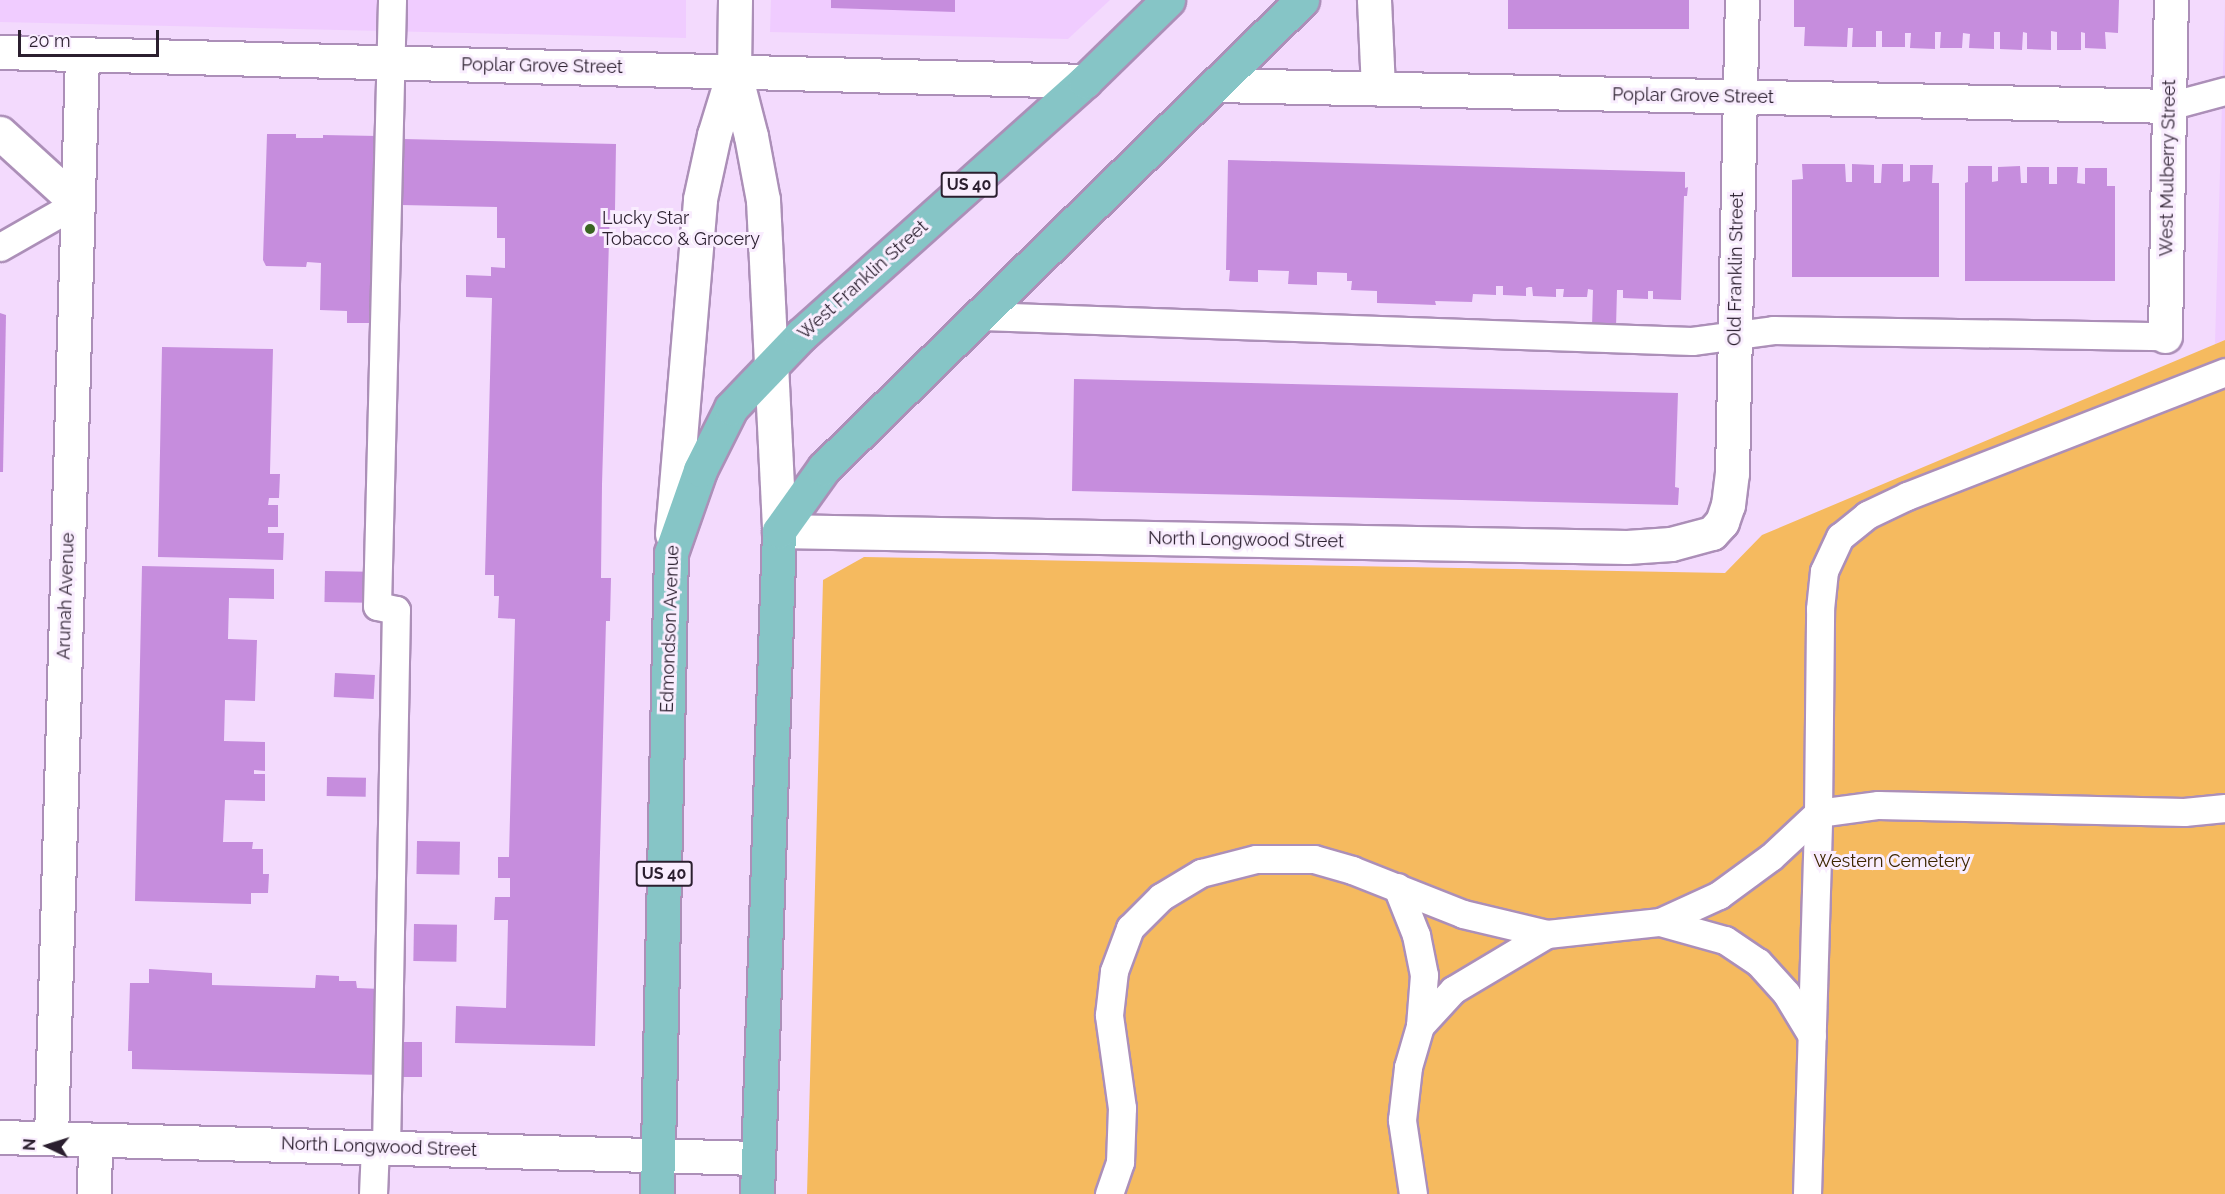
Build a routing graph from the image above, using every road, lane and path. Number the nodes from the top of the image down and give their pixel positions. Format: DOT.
graph roads {
  1 [pos="392,0"];
  2 [pos="735,0"];
  3 [pos="1168,0"];
  4 [pos="1302,0"];
  5 [pos="1374,0"];
  6 [pos="1742,0"];
  7 [pos="2171,0"];
  8 [pos="0,52"];
  9 [pos="82,54"];
  10 [pos="391,62"];
  11 [pos="734,70"];
  12 [pos="1085,81"];
  13 [pos="1217,85"];
  14 [pos="1378,88"];
  15 [pos="2225,91"];
  16 [pos="1740,97"];
  17 [pos="2169,106"];
  18 [pos="0,133"];
  19 [pos="77,203"];
  20 [pos="0,247"];
  21 [pos="982,316"];
  22 [pos="1735,336"];
  23 [pos="2165,336"];
  24 [pos="771,369"];
  25 [pos="2225,372"];
  26 [pos="779,531"];
  27 [pos="1712,533"];
  28 [pos="671,553"];
  29 [pos="2225,808"];
  30 [pos="1818,813"];
  31 [pos="1397,888"];
  32 [pos="1660,922"];
  33 [pos="1547,934"];
  34 [pos="1420,1026"];
  35 [pos="1812,1036"];
  36 [pos="0,1137"];
  37 [pos="51,1138"];
  38 [pos="95,1140"];
  39 [pos="380,1148"];
  40 [pos="658,1155"];
  41 [pos="757,1158"];
  42 [pos="94,1194"];
  43 [pos="373,1194"];
  44 [pos="657,1194"];
  45 [pos="757,1194"];
  46 [pos="1109,1194"];
  47 [pos="1413,1194"];
  48 [pos="1808,1194"];
  1 -- 10 [label="lane"];
  2 -- 11 [label="street, Edmondson Avenue"];
  3 -- 12 [label="main road, West Franklin Street / US 40"];
  4 -- 13 [label="main road"];
  5 -- 14 [label="street"];
  6 -- 16 [label="street, Old Franklin Street"];
  7 -- 17 [label="street, West Mulberry Street"];
  8 -- 9 [label="street, Poplar Grove Street"];
  9 -- 10 [label="street, Poplar Grove Street"];
  9 -- 19 [label="street, Arunah Avenue"];
  10 -- 11 [label="street, Poplar Grove Street"];
  10 -- 39 [label="lane"];
  11 -- 12 [label="street, Poplar Grove Street"];
  11 -- 24 [label="street, Edmondson Avenue"];
  11 -- 28 [label="street, Edmondson Avenue"];
  12 -- 24 [label="main road, West Franklin Street / US 40"];
  13 -- 14 [label="street, Poplar Grove Street"];
  13 -- 21 [label="main road"];
  14 -- 16 [label="street, Poplar Grove Street"];
  15 -- 17 [label="lane"];
  16 -- 17 [label="street, Poplar Grove Street"];
  16 -- 22 [label="street, Old Franklin Street"];
  17 -- 23 [label="street, West Mulberry Street"];
  18 -- 19 [label="street"];
  19 -- 20 [label="lane"];
  19 -- 37 [label="street, Arunah Avenue"];
  21 -- 22 [label="lane"];
  21 -- 26 [label="main road"];
  22 -- 23 [label="lane"];
  22 -- 27 [label="street, Old Franklin Street"];
  24 -- 26 [label="street, Edmondson Avenue"];
  24 -- 28 [label="main road, West Franklin Street / US 40"];
  25 -- 30 [label="lane"];
  26 -- 27 [label="street, North Longwood Street"];
  26 -- 41 [label="main road, Edmondson Avenue"];
  28 -- 40 [label="main road, Edmondson Avenue / US 40"];
  29 -- 30 [label="lane"];
  30 -- 32 [label="lane"];
  30 -- 35 [label="lane"];
  31 -- 33 [label="lane"];
  31 -- 34 [label="lane"];
  31 -- 46 [label="lane"];
  32 -- 33 [label="lane"];
  32 -- 35 [label="lane"];
  33 -- 34 [label="lane"];
  34 -- 47 [label="lane"];
  35 -- 48 [label="lane"];
  36 -- 37 [label="street, North Longwood Street"];
  37 -- 38 [label="street, North Longwood Street"];
  38 -- 39 [label="street, North Longwood Street"];
  38 -- 42 [label="street"];
  39 -- 40 [label="street, North Longwood Street"];
  39 -- 43 [label="lane"];
  40 -- 41 [label="street, North Longwood Street"];
  40 -- 44 [label="main road, Edmondson Avenue / US 40"];
  41 -- 45 [label="main road, Edmondson Avenue"];
}
